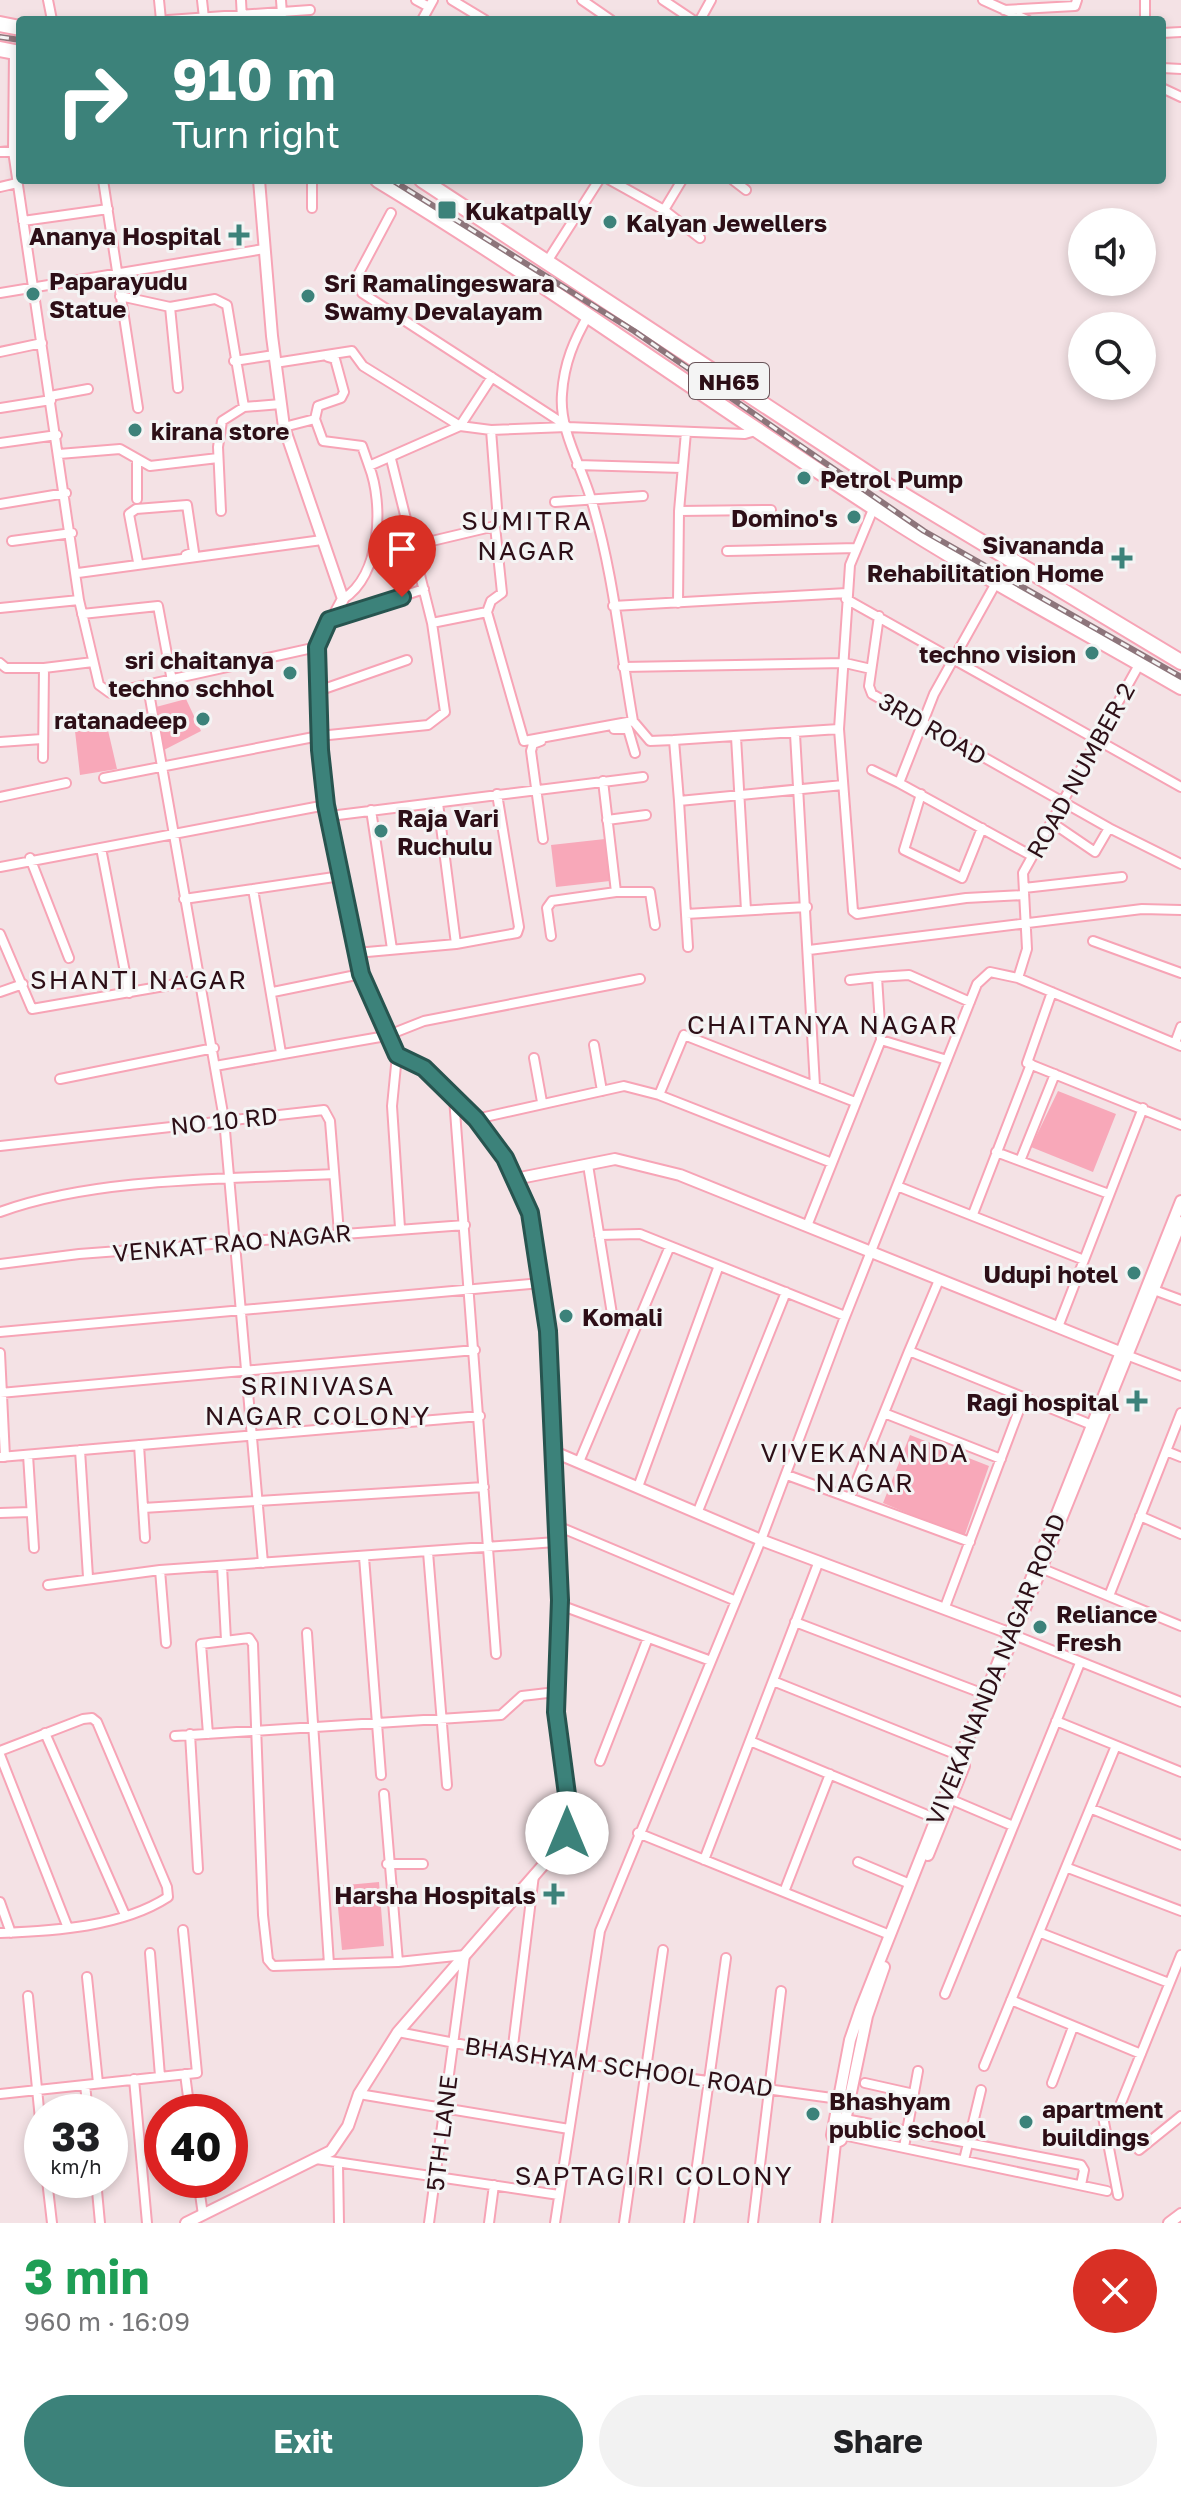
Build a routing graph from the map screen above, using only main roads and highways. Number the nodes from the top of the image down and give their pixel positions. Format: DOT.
graph roads {
  1 [pos="384,184"];
  2 [pos="428,184"];
  3 [pos="894,489"];
  4 [pos="876,509"];
  5 [pos="1181,662"];
  6 [pos="1181,687"];
  1 -- 4 [label="highway, NH65"];
  2 -- 3 [label="highway, NH65"];
  3 -- 4 [label="highway"];
  3 -- 5 [label="highway, NH65"];
  4 -- 6 [label="highway, NH65"];
}
